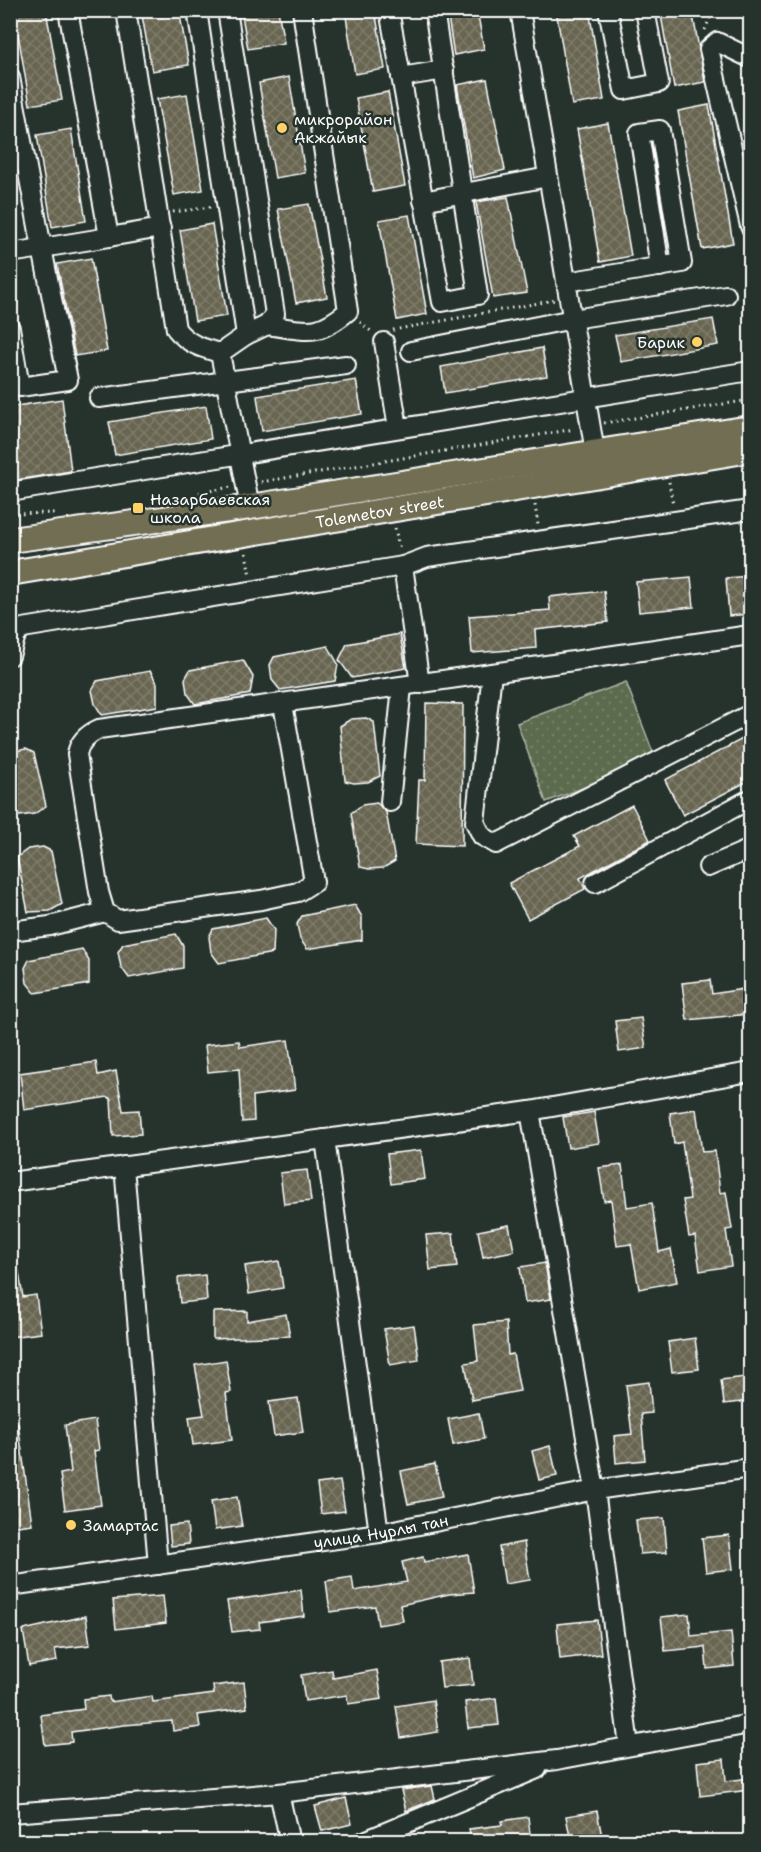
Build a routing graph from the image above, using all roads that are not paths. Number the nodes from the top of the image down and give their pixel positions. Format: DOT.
graph roads {
  1 [pos="68,10"];
  2 [pos="126,10"];
  3 [pos="196,10"];
  4 [pos="226,10"];
  5 [pos="302,10"];
  6 [pos="389,10"];
  7 [pos="434,10"];
  8 [pos="520,10"];
  9 [pos="608,10"];
  10 [pos="645,10"];
  11 [pos="750,58"];
  12 [pos="444,70"];
  13 [pos="238,75"];
  14 [pos="10,77"];
  15 [pos="401,77"];
  16 [pos="208,79"];
  17 [pos="15,126"];
  18 [pos="548,177"];
  19 [pos="746,178"];
  20 [pos="464,192"];
  21 [pos="423,201"];
  22 [pos="258,204"];
  23 [pos="226,206"];
  24 [pos="749,207"];
  25 [pos="160,221"];
  26 [pos="750,226"];
  27 [pos="109,237"];
  28 [pos="42,248"];
  29 [pos="10,253"];
  30 [pos="660,267"];
  31 [pos="568,290"];
  32 [pos="726,295"];
  33 [pos="573,319"];
  34 [pos="267,325"];
  35 [pos="10,328"];
  36 [pos="246,335"];
  37 [pos="384,342"];
  38 [pos="411,351"];
  39 [pos="220,353"];
  40 [pos="346,365"];
  41 [pos="750,371"];
  42 [pos="225,382"];
  43 [pos="15,387"];
  44 [pos="586,397"];
  45 [pos="99,398"];
  46 [pos="398,428"];
  47 [pos="750,428"];
  48 [pos="750,450"];
  49 [pos="596,452"];
  50 [pos="240,454"];
  51 [pos="10,492"];
  52 [pos="248,496"];
  53 [pos="750,510"];
  54 [pos="10,522"];
  55 [pos="47,535"];
  56 [pos="10,540"];
  57 [pos="52,566"];
  58 [pos="403,566"];
  59 [pos="10,573"];
  60 [pos="10,592"];
  61 [pos="750,635"];
  62 [pos="10,656"];
  63 [pos="492,673"];
  64 [pos="420,684"];
  65 [pos="402,687"];
  66 [pos="284,704"];
  67 [pos="750,714"];
  68 [pos="750,799"];
  69 [pos="390,802"];
  70 [pos="750,849"];
  71 [pos="708,867"];
  72 [pos="595,883"];
  73 [pos="105,912"];
  74 [pos="10,931"];
  75 [pos="750,1072"];
  76 [pos="530,1111"];
  77 [pos="325,1139"];
  78 [pos="124,1166"];
  79 [pos="10,1182"];
  80 [pos="750,1468"];
  81 [pos="595,1490"];
  82 [pos="379,1533"];
  83 [pos="158,1565"];
  84 [pos="10,1586"];
  85 [pos="750,1724"];
  86 [pos="630,1746"];
  87 [pos="557,1760"];
  88 [pos="279,1793"];
  89 [pos="10,1813"];
  90 [pos="290,1842"];
  91 [pos="362,1842"];
  1 -- 27 [label="street"];
  2 -- 25 [label="street"];
  3 -- 16 [label="street"];
  4 -- 13 [label="street"];
  5 -- 34 [label="street"];
  6 -- 15 [label="street"];
  7 -- 12 [label="street"];
  8 -- 18 [label="street"];
  9 -- 10 [label="street"];
  11 -- 19 [label="street"];
  12 -- 15 [label="street"];
  12 -- 20 [label="street"];
  13 -- 16 [label="street"];
  13 -- 22 [label="street"];
  14 -- 17 [label="street"];
  15 -- 21 [label="street"];
  16 -- 23 [label="street"];
  17 -- 28 [label="street"];
  18 -- 20 [label="street"];
  18 -- 31 [label="street"];
  19 -- 24 [label="street"];
  20 -- 21 [label="street"];
  20 -- 21 [label="street"];
  22 -- 23 [label="street"];
  22 -- 34 [label="street"];
  23 -- 36 [label="street"];
  24 -- 26 [label="street"];
  25 -- 27 [label="street"];
  25 -- 39 [label="street"];
  27 -- 28 [label="street"];
  28 -- 29 [label="street"];
  28 -- 43 [label="street"];
  30 -- 30 [label="street"];
  30 -- 31 [label="street"];
  31 -- 33 [label="street"];
  32 -- 33 [label="street"];
  33 -- 38 [label="street"];
  33 -- 44 [label="street"];
  34 -- 36 [label="street"];
  35 -- 43 [label="street"];
  36 -- 39 [label="street"];
  37 -- 46 [label="street"];
  39 -- 42 [label="street"];
  40 -- 42 [label="street"];
  41 -- 44 [label="street"];
  42 -- 45 [label="street"];
  42 -- 50 [label="street"];
  44 -- 46 [label="street"];
  44 -- 49 [label="street"];
  46 -- 50 [label="street"];
  47 -- 49 [label="main road, Tolemetov street"];
  48 -- 57 [label="main road, Tolemetov street"];
  49 -- 52 [label="main road, Tolemetov street"];
  50 -- 51 [label="street"];
  50 -- 52 [label="street"];
  52 -- 55 [label="main road, Tolemetov street"];
  53 -- 58 [label="street"];
  54 -- 55 [label="main road"];
  55 -- 56 [label="main road, Tolemetov street"];
  57 -- 59 [label="main road, Tolemetov street"];
  57 -- 60 [label="main road"];
  58 -- 62 [label="street"];
  58 -- 64 [label="street"];
  61 -- 63 [label="street"];
  63 -- 64 [label="street"];
  63 -- 67 [label="street"];
  64 -- 65 [label="street"];
  65 -- 66 [label="street"];
  65 -- 69 [label="street"];
  66 -- 73 [label="street"];
  66 -- 73 [label="street"];
  68 -- 72 [label="street"];
  70 -- 71 [label="street"];
  73 -- 74 [label="street"];
  75 -- 76 [label="street"];
  76 -- 77 [label="street"];
  76 -- 81 [label="street"];
  77 -- 78 [label="street"];
  77 -- 82 [label="street"];
  78 -- 79 [label="street"];
  78 -- 83 [label="street"];
  80 -- 81 [label="street, улица Нурлы тан"];
  81 -- 82 [label="street, улица Нурлы тан"];
  81 -- 86 [label="street"];
  82 -- 83 [label="street, улица Нурлы тан"];
  83 -- 84 [label="street, улица Нурлы тан"];
  85 -- 86 [label="street"];
  86 -- 87 [label="street"];
  87 -- 88 [label="street"];
  87 -- 91 [label="street"];
  88 -- 89 [label="street"];
  88 -- 90 [label="street"];
}
